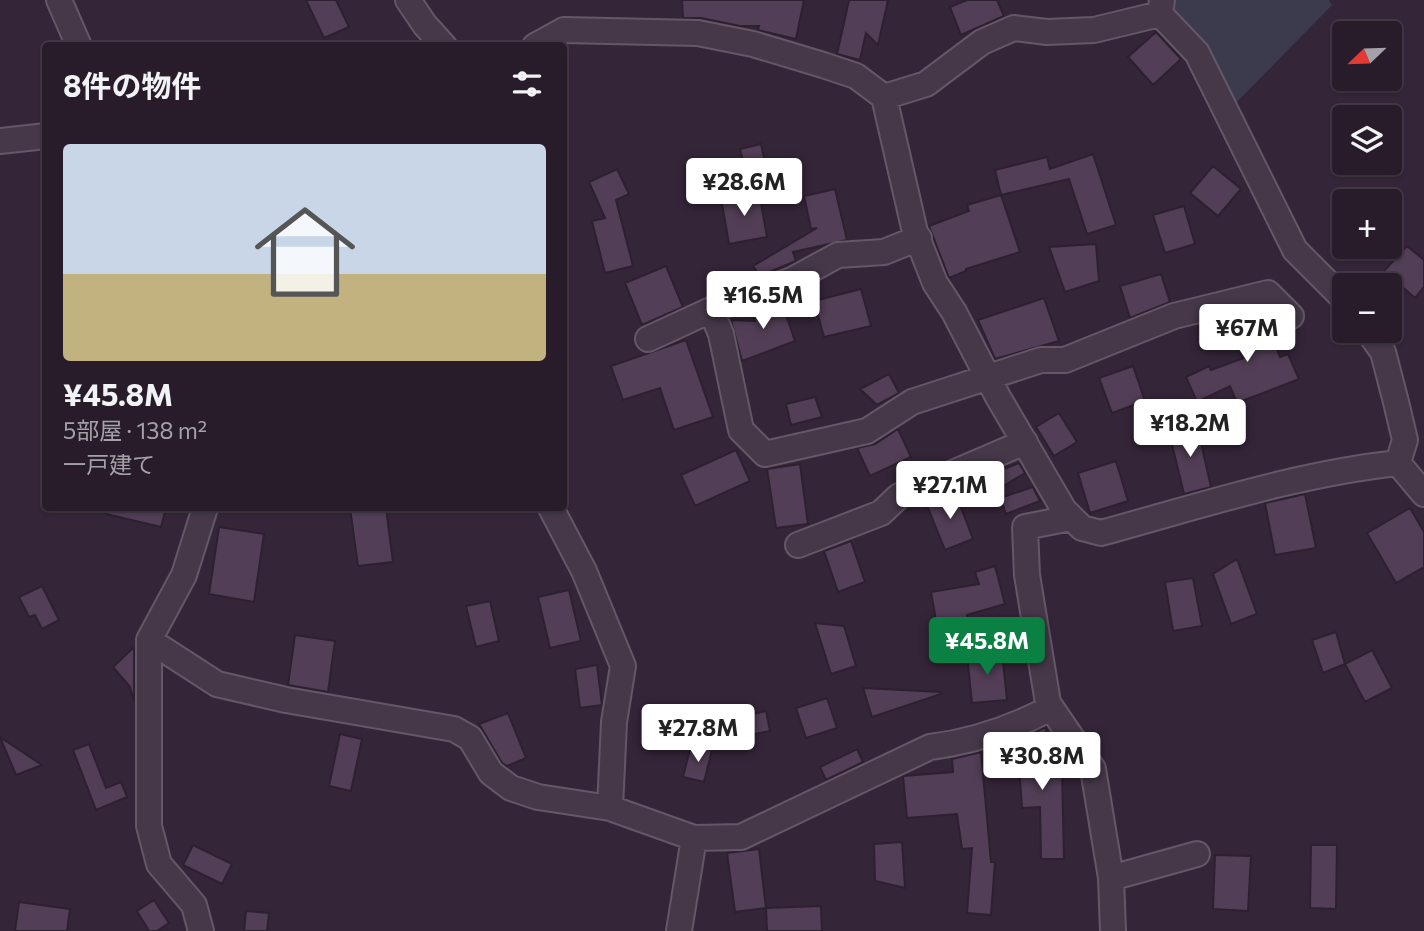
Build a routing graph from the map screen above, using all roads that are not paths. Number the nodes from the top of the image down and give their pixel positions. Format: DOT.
graph roads {
  1 [pos="59,0"];
  2 [pos="408,0"];
  3 [pos="1161,7"];
  4 [pos="77,42"];
  5 [pos="440,42"];
  6 [pos="542,42"];
  7 [pos="884,97"];
  8 [pos="42,136"];
  9 [pos="0,141"];
  10 [pos="919,238"];
  11 [pos="1332,287"];
  12 [pos="711,310"];
  13 [pos="1291,316"];
  14 [pos="648,339"];
  15 [pos="1377,343"];
  16 [pos="989,379"];
  17 [pos="1024,442"];
  18 [pos="1398,463"];
  19 [pos="1424,494"];
  20 [pos="204,511"];
  21 [pos="553,511"];
  22 [pos="1071,518"];
  23 [pos="798,545"];
  24 [pos="149,640"];
  25 [pos="1048,703"];
  26 [pos="610,808"];
  27 [pos="694,838"];
  28 [pos="1197,854"];
  29 [pos="1111,878"];
  30 [pos="201,931"];
  31 [pos="679,931"];
  32 [pos="1112,931"];
  1 -- 4 [label="street"];
  2 -- 5 [label="street"];
  3 -- 7 [label="street"];
  3 -- 11 [label="street"];
  6 -- 7 [label="street"];
  7 -- 10 [label="street"];
  8 -- 9 [label="street"];
  10 -- 12 [label="street"];
  10 -- 16 [label="street"];
  12 -- 14 [label="street"];
  12 -- 16 [label="street"];
  13 -- 16 [label="street"];
  15 -- 18 [label="street"];
  16 -- 17 [label="street"];
  17 -- 22 [label="street"];
  17 -- 23 [label="street"];
  18 -- 19 [label="street"];
  18 -- 22 [label="street"];
  20 -- 24 [label="street"];
  21 -- 26 [label="street"];
  22 -- 25 [label="street"];
  24 -- 26 [label="street"];
  24 -- 30 [label="street"];
  25 -- 27 [label="street"];
  25 -- 29 [label="street"];
  26 -- 27 [label="street"];
  27 -- 31 [label="street"];
  28 -- 29 [label="street"];
  29 -- 32 [label="street"];
}
